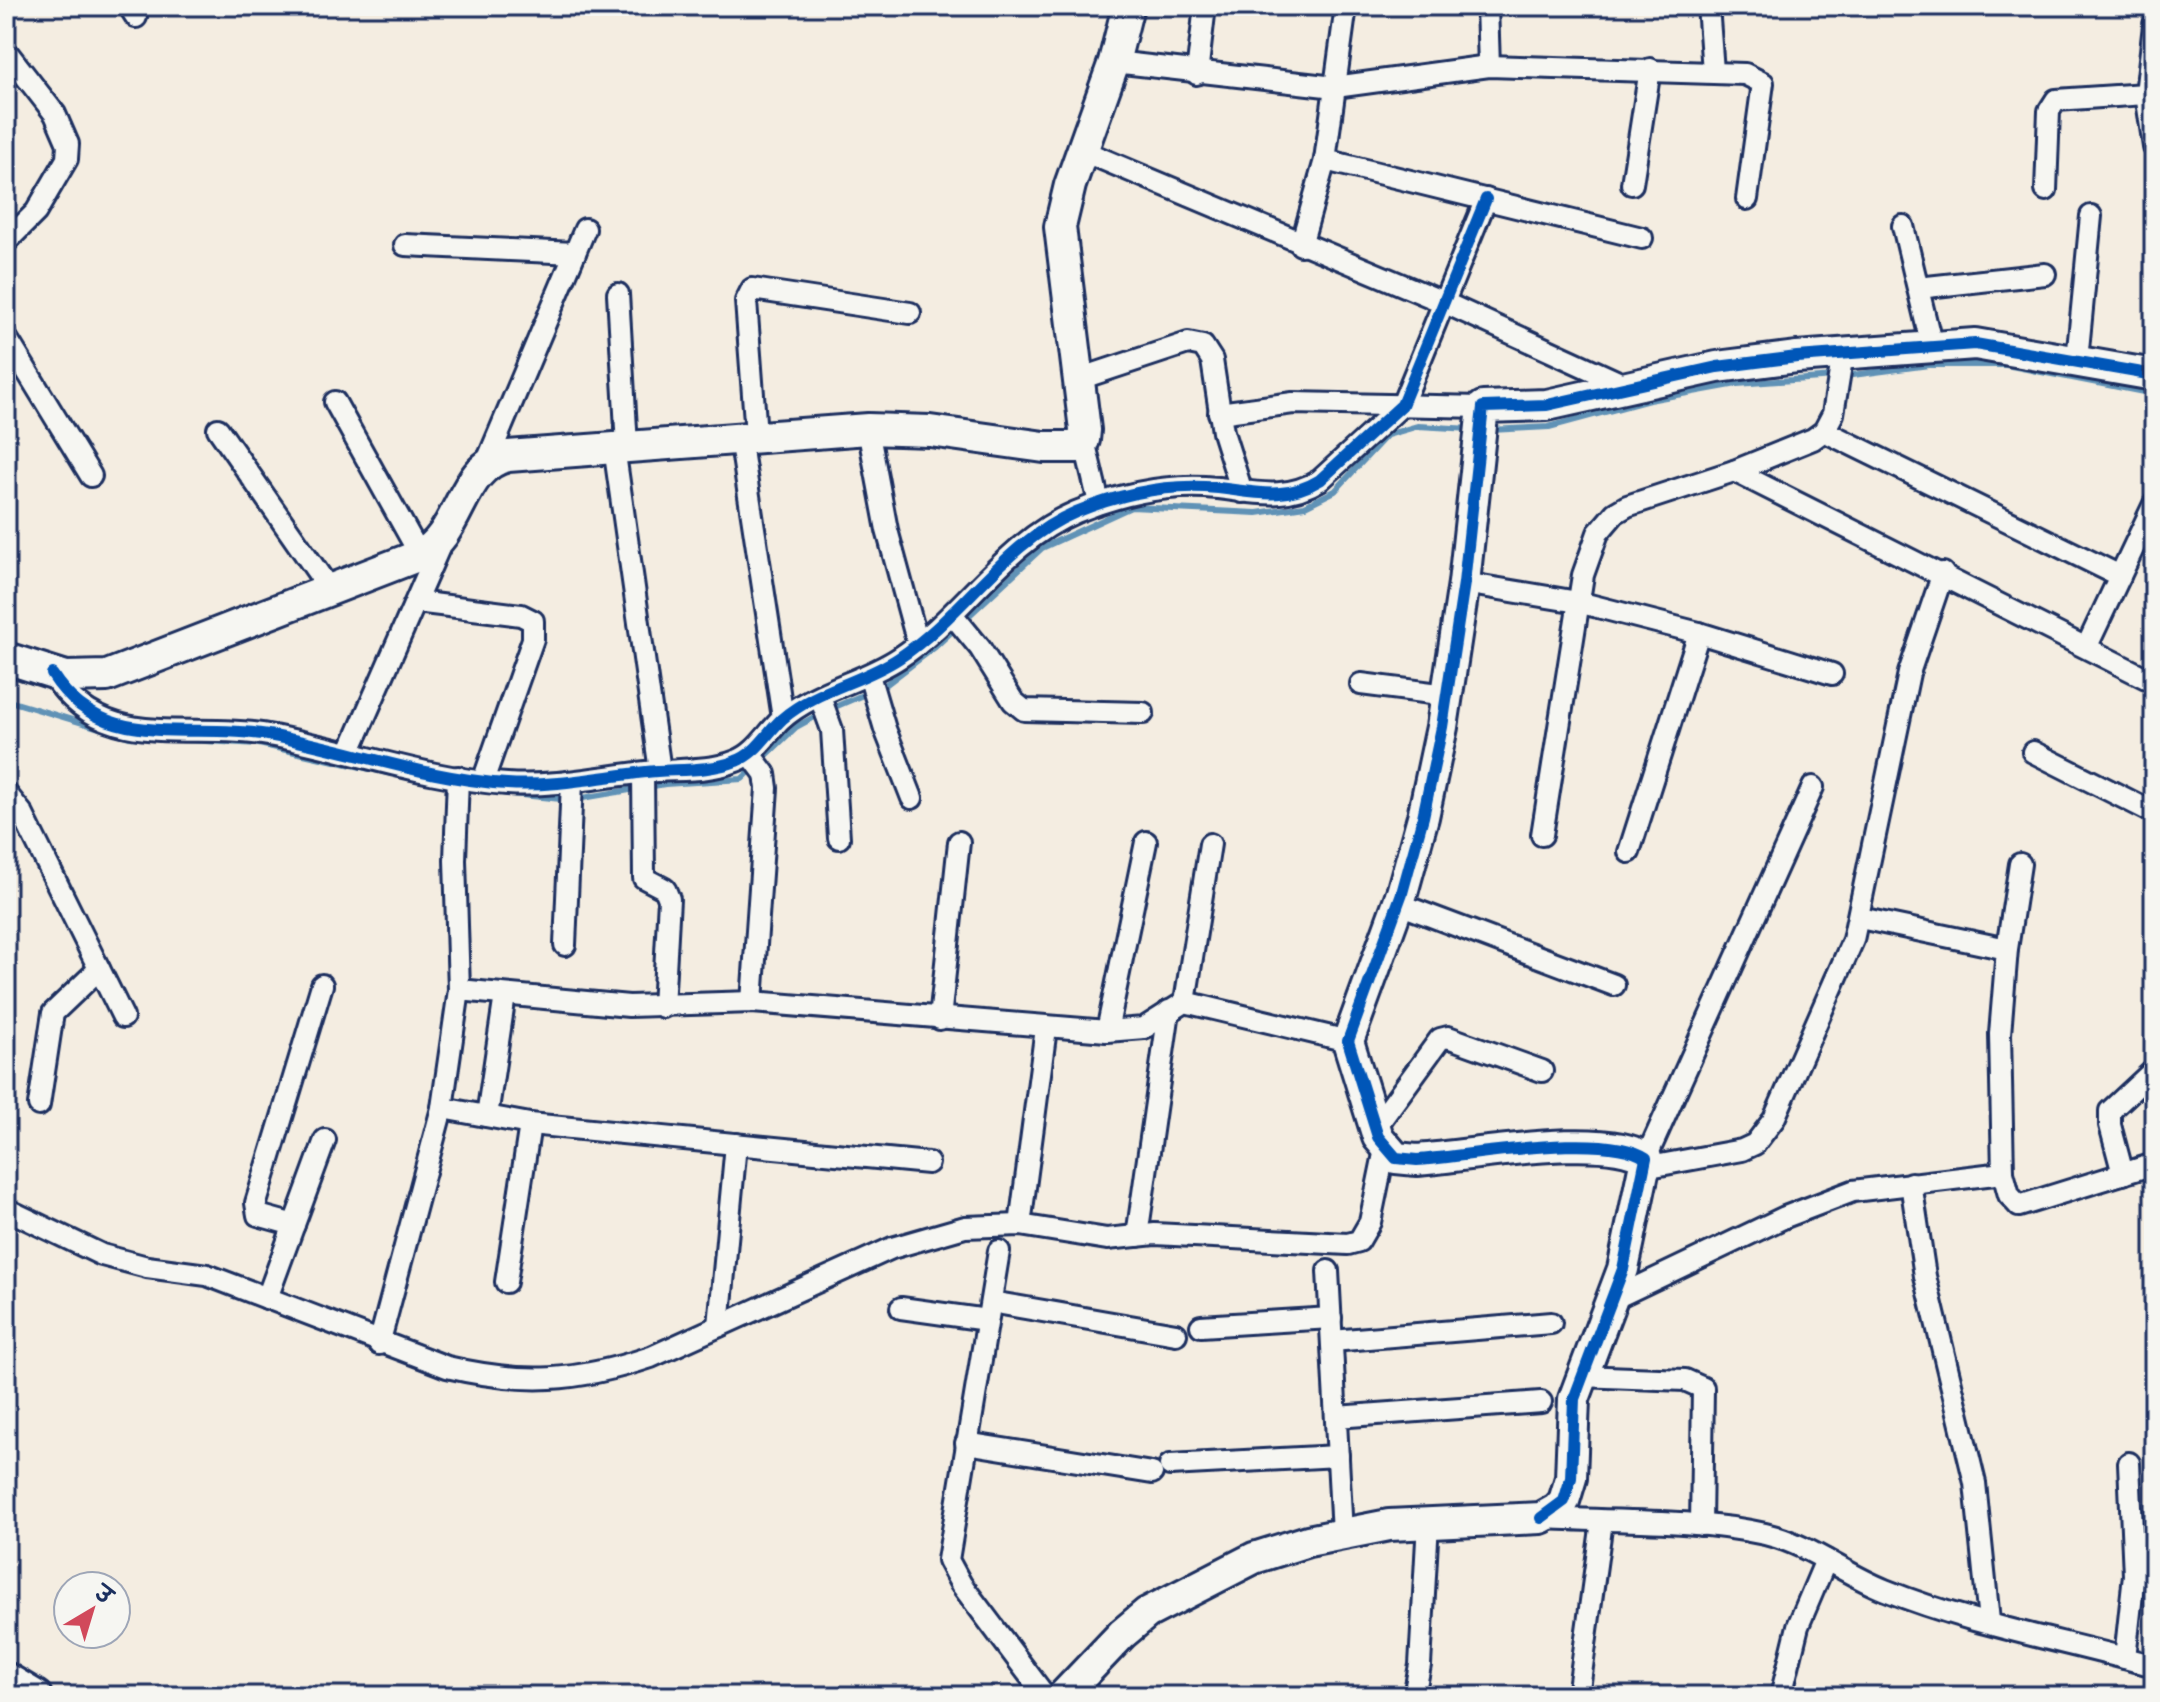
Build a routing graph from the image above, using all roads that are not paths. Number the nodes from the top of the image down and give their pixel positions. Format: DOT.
graph roads {
  1 [pos="1128,6"];
  2 [pos="1205,6"];
  3 [pos="1346,6"];
  4 [pos="1487,6"];
  5 [pos="1708,6"];
  6 [pos="2154,25"];
  7 [pos="6,51"];
  8 [pos="1114,62"];
  9 [pos="1489,66"];
  10 [pos="1650,69"];
  11 [pos="1713,71"];
  12 [pos="1197,74"];
  13 [pos="1335,87"];
  14 [pos="2146,94"];
  15 [pos="2151,120"];
  16 [pos="2154,147"];
  17 [pos="1083,151"];
  18 [pos="1325,160"];
  19 [pos="1632,184"];
  20 [pos="2046,190"];
  21 [pos="1486,199"];
  22 [pos="1747,199"];
  23 [pos="2091,216"];
  24 [pos="1903,226"];
  25 [pos="585,229"];
  26 [pos="1642,238"];
  27 [pos="6,242"];
  28 [pos="405,245"];
  29 [pos="1301,245"];
  30 [pos="575,253"];
  31 [pos="2045,274"];
  32 [pos="1918,288"];
  33 [pos="618,294"];
  34 [pos="1443,302"];
  35 [pos="910,313"];
  36 [pos="6,337"];
  37 [pos="1932,347"];
  38 [pos="2077,360"];
  39 [pos="1842,368"];
  40 [pos="2154,375"];
  41 [pos="1079,379"];
  42 [pos="1627,386"];
  43 [pos="335,402"];
  44 [pos="1402,405"];
  45 [pos="1219,413"];
  46 [pos="1482,421"];
  47 [pos="218,429"];
  48 [pos="868,429"];
  49 [pos="1824,431"];
  50 [pos="748,436"];
  51 [pos="1084,440"];
  52 [pos="620,447"];
  53 [pos="485,466"];
  54 [pos="1734,471"];
  55 [pos="91,476"];
  56 [pos="1242,492"];
  57 [pos="1099,503"];
  58 [pos="2154,504"];
  59 [pos="432,547"];
  60 [pos="1943,573"];
  61 [pos="2120,576"];
  62 [pos="1464,583"];
  63 [pos="330,590"];
  64 [pos="416,602"];
  65 [pos="1578,602"];
  66 [pos="959,622"];
  67 [pos="1699,633"];
  68 [pos="918,644"];
  69 [pos="2087,646"];
  70 [pos="6,658"];
  71 [pos="52,674"];
  72 [pos="1832,674"];
  73 [pos="2154,682"];
  74 [pos="1361,684"];
  75 [pos="871,687"];
  76 [pos="1447,695"];
  77 [pos="824,707"];
  78 [pos="1143,713"];
  79 [pos="783,718"];
  80 [pos="2033,752"];
  81 [pos="349,753"];
  82 [pos="755,760"];
  83 [pos="647,779"];
  84 [pos="483,781"];
  85 [pos="457,785"];
  86 [pos="1813,787"];
  87 [pos="6,793"];
  88 [pos="572,793"];
  89 [pos="912,798"];
  90 [pos="2154,813"];
  91 [pos="1542,835"];
  92 [pos="839,838"];
  93 [pos="959,842"];
  94 [pos="1146,842"];
  95 [pos="1210,844"];
  96 [pos="1629,852"];
  97 [pos="2020,864"];
  98 [pos="1399,904"];
  99 [pos="1860,918"];
  100 [pos="565,945"];
  101 [pos="2007,949"];
  102 [pos="99,969"];
  103 [pos="322,985"];
  104 [pos="1614,985"];
  105 [pos="459,990"];
  106 [pos="505,995"];
  107 [pos="752,1002"];
  108 [pos="1177,1006"];
  109 [pos="663,1007"];
  110 [pos="123,1017"];
  111 [pos="940,1019"];
  112 [pos="1046,1028"];
  113 [pos="1107,1031"];
  114 [pos="1348,1041"];
  115 [pos="2154,1070"];
  116 [pos="1542,1071"];
  117 [pos="39,1105"];
  118 [pos="442,1108"];
  119 [pos="487,1116"];
  120 [pos="530,1124"];
  121 [pos="1380,1138"];
  122 [pos="325,1140"];
  123 [pos="736,1144"];
  124 [pos="928,1163"];
  125 [pos="1645,1163"];
  126 [pos="2154,1164"];
  127 [pos="2003,1173"];
  128 [pos="2123,1174"];
  129 [pos="1911,1183"];
  130 [pos="6,1209"];
  131 [pos="294,1225"];
  132 [pos="1020,1225"];
  133 [pos="1137,1236"];
  134 [pos="999,1251"];
  135 [pos="1328,1271"];
  136 [pos="506,1282"];
  137 [pos="267,1298"];
  138 [pos="1611,1300"];
  139 [pos="901,1308"];
  140 [pos="989,1311"];
  141 [pos="1331,1318"];
  142 [pos="1551,1323"];
  143 [pos="719,1326"];
  144 [pos="1201,1326"];
  145 [pos="1176,1334"];
  146 [pos="1332,1341"];
  147 [pos="379,1344"];
  148 [pos="1580,1376"];
  149 [pos="1541,1402"];
  150 [pos="1336,1417"];
  151 [pos="966,1443"];
  152 [pos="1338,1456"];
  153 [pos="2129,1463"];
  154 [pos="1541,1518"];
  155 [pos="1602,1521"];
  156 [pos="1428,1522"];
  157 [pos="1701,1525"];
  158 [pos="1342,1534"];
  159 [pos="1826,1560"];
  160 [pos="1989,1621"];
  161 [pos="2125,1658"];
  162 [pos="2154,1666"];
  163 [pos="6,1678"];
  164 [pos="36,1696"];
  165 [pos="1045,1696"];
  166 [pos="1063,1696"];
  167 [pos="1414,1696"];
  168 [pos="1578,1696"];
  169 [pos="1781,1696"];
  1 -- 8 [label="street"];
  2 -- 12 [label="street"];
  3 -- 13 [label="street"];
  4 -- 9 [label="street"];
  5 -- 11 [label="street"];
  6 -- 14 [label="street"];
  7 -- 27 [label="street"];
  8 -- 12 [label="street"];
  8 -- 17 [label="street"];
  9 -- 10 [label="street"];
  9 -- 13 [label="street"];
  10 -- 11 [label="street"];
  10 -- 19 [label="street"];
  11 -- 22 [label="street"];
  12 -- 13 [label="street"];
  13 -- 18 [label="street"];
  14 -- 15 [label="street"];
  14 -- 20 [label="street"];
  15 -- 16 [label="street"];
  17 -- 29 [label="street"];
  17 -- 41 [label="street"];
  18 -- 21 [label="street"];
  18 -- 29 [label="street"];
  21 -- 26 [label="street"];
  21 -- 34 [label="street"];
  23 -- 38 [label="street"];
  24 -- 32 [label="street"];
  25 -- 30 [label="street"];
  28 -- 30 [label="street"];
  29 -- 34 [label="street"];
  30 -- 53 [label="street"];
  31 -- 32 [label="street"];
  32 -- 37 [label="street"];
  33 -- 52 [label="street"];
  34 -- 42 [label="street"];
  34 -- 44 [label="street"];
  35 -- 50 [label="street"];
  36 -- 55 [label="street"];
  37 -- 38 [label="street"];
  37 -- 39 [label="street"];
  38 -- 40 [label="street"];
  39 -- 42 [label="street"];
  39 -- 49 [label="street"];
  41 -- 45 [label="street"];
  41 -- 51 [label="street"];
  42 -- 46 [label="street"];
  43 -- 59 [label="street"];
  44 -- 45 [label="street"];
  44 -- 46 [label="street"];
  44 -- 56 [label="street"];
  45 -- 56 [label="street"];
  46 -- 62 [label="street"];
  47 -- 63 [label="street"];
  48 -- 50 [label="street"];
  48 -- 51 [label="street"];
  48 -- 68 [label="street"];
  49 -- 54 [label="street"];
  49 -- 61 [label="street"];
  50 -- 52 [label="street"];
  50 -- 79 [label="street"];
  51 -- 57 [label="street"];
  52 -- 53 [label="street"];
  52 -- 83 [label="street"];
  53 -- 59 [label="street"];
  54 -- 60 [label="street"];
  54 -- 65 [label="street"];
  56 -- 57 [label="street"];
  57 -- 66 [label="street"];
  58 -- 61 [label="street"];
  59 -- 63 [label="street"];
  59 -- 64 [label="street"];
  60 -- 69 [label="street"];
  60 -- 99 [label="street"];
  61 -- 69 [label="street"];
  62 -- 65 [label="street"];
  62 -- 76 [label="street"];
  63 -- 71 [label="street"];
  64 -- 81 [label="street"];
  64 -- 84 [label="street"];
  65 -- 67 [label="street"];
  65 -- 91 [label="street"];
  66 -- 68 [label="street"];
  66 -- 78 [label="street"];
  67 -- 72 [label="street"];
  67 -- 96 [label="street"];
  68 -- 75 [label="street"];
  69 -- 73 [label="street"];
  70 -- 71 [label="street"];
  71 -- 81 [label="street"];
  74 -- 76 [label="street"];
  75 -- 77 [label="street"];
  75 -- 89 [label="street"];
  76 -- 98 [label="street"];
  77 -- 79 [label="street"];
  77 -- 92 [label="street"];
  79 -- 82 [label="street"];
  80 -- 90 [label="street"];
  81 -- 85 [label="street"];
  82 -- 83 [label="street"];
  82 -- 107 [label="street"];
  83 -- 88 [label="street"];
  83 -- 109 [label="street"];
  84 -- 85 [label="street"];
  84 -- 88 [label="street"];
  85 -- 105 [label="street"];
  86 -- 125 [label="street"];
  87 -- 102 [label="street"];
  88 -- 100 [label="street"];
  93 -- 111 [label="street"];
  94 -- 113 [label="street"];
  95 -- 108 [label="street"];
  97 -- 101 [label="street"];
  98 -- 104 [label="street"];
  98 -- 114 [label="street"];
  99 -- 101 [label="street"];
  99 -- 125 [label="street"];
  101 -- 127 [label="street"];
  102 -- 110 [label="street"];
  102 -- 117 [label="street"];
  103 -- 131 [label="street"];
  105 -- 106 [label="street"];
  105 -- 118 [label="street"];
  106 -- 109 [label="street"];
  106 -- 119 [label="street"];
  107 -- 109 [label="street"];
  107 -- 111 [label="street"];
  108 -- 113 [label="street"];
  108 -- 114 [label="street"];
  108 -- 133 [label="street"];
  111 -- 112 [label="street"];
  112 -- 113 [label="street"];
  112 -- 132 [label="street"];
  114 -- 121 [label="street"];
  115 -- 128 [label="street"];
  116 -- 121 [label="street"];
  118 -- 119 [label="street"];
  118 -- 147 [label="street"];
  119 -- 120 [label="street"];
  120 -- 123 [label="street"];
  120 -- 136 [label="street"];
  121 -- 125 [label="street"];
  121 -- 133 [label="street"];
  122 -- 131 [label="street"];
  123 -- 124 [label="street"];
  123 -- 143 [label="street"];
  125 -- 138 [label="street"];
  126 -- 128 [label="street"];
  127 -- 128 [label="street"];
  127 -- 129 [label="street"];
  129 -- 138 [label="street"];
  129 -- 160 [label="street"];
  130 -- 137 [label="street"];
  131 -- 137 [label="street"];
  132 -- 133 [label="street"];
  132 -- 143 [label="street"];
  134 -- 140 [label="street"];
  135 -- 141 [label="street"];
  137 -- 147 [label="street"];
  138 -- 148 [label="street"];
  139 -- 140 [label="street"];
  140 -- 145 [label="street"];
  140 -- 151 [label="street"];
  141 -- 144 [label="street"];
  141 -- 146 [label="street"];
  142 -- 146 [label="street"];
  143 -- 147 [label="street"];
  146 -- 150 [label="street"];
  148 -- 154 [label="street"];
  148 -- 157 [label="street"];
  149 -- 150 [label="street"];
  150 -- 152 [label="street"];
  151 -- 152 [label="street"];
  151 -- 165 [label="street"];
  152 -- 158 [label="street"];
  153 -- 161 [label="street"];
  154 -- 155 [label="street"];
  154 -- 156 [label="street"];
  155 -- 157 [label="street"];
  155 -- 168 [label="street"];
  156 -- 158 [label="street"];
  156 -- 167 [label="street"];
  157 -- 159 [label="street"];
  158 -- 166 [label="street"];
  159 -- 160 [label="street"];
  159 -- 169 [label="street"];
  160 -- 161 [label="street"];
  161 -- 162 [label="street"];
  163 -- 164 [label="street"];
}
